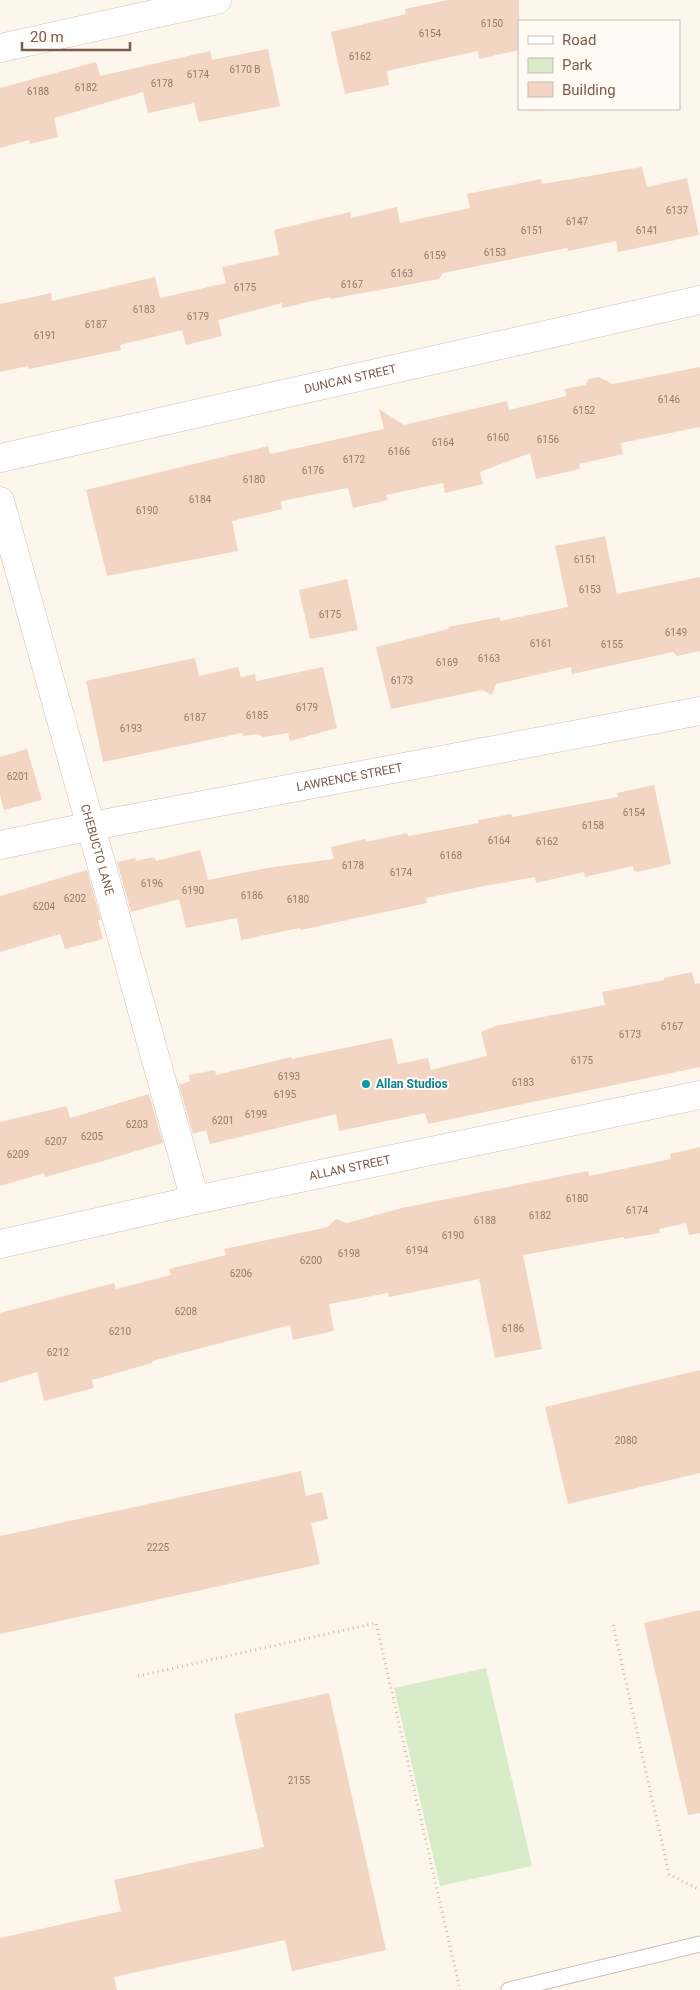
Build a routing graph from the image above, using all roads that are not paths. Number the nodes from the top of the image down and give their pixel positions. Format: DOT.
graph roads {
  1 [pos="217,0"];
  2 [pos="0,48"];
  3 [pos="700,300"];
  4 [pos="0,458"];
  5 [pos="0,501"];
  6 [pos="700,710"];
  7 [pos="92,826"];
  8 [pos="0,845"];
  9 [pos="700,1095"];
  10 [pos="195,1200"];
  11 [pos="0,1244"];
  12 [pos="700,1944"];
  13 [pos="509,1990"];
  1 -- 2 [label="street"];
  3 -- 4 [label="street, DUNCAN STREET"];
  5 -- 7 [label="street, CHEBUCTO LANE"];
  6 -- 7 [label="street, LAWRENCE STREET"];
  7 -- 8 [label="street, LAWRENCE STREET"];
  7 -- 10 [label="street, CHEBUCTO LANE"];
  9 -- 10 [label="street, ALLAN STREET"];
  10 -- 11 [label="street, ALLAN STREET"];
  12 -- 13 [label="lane"];
}
